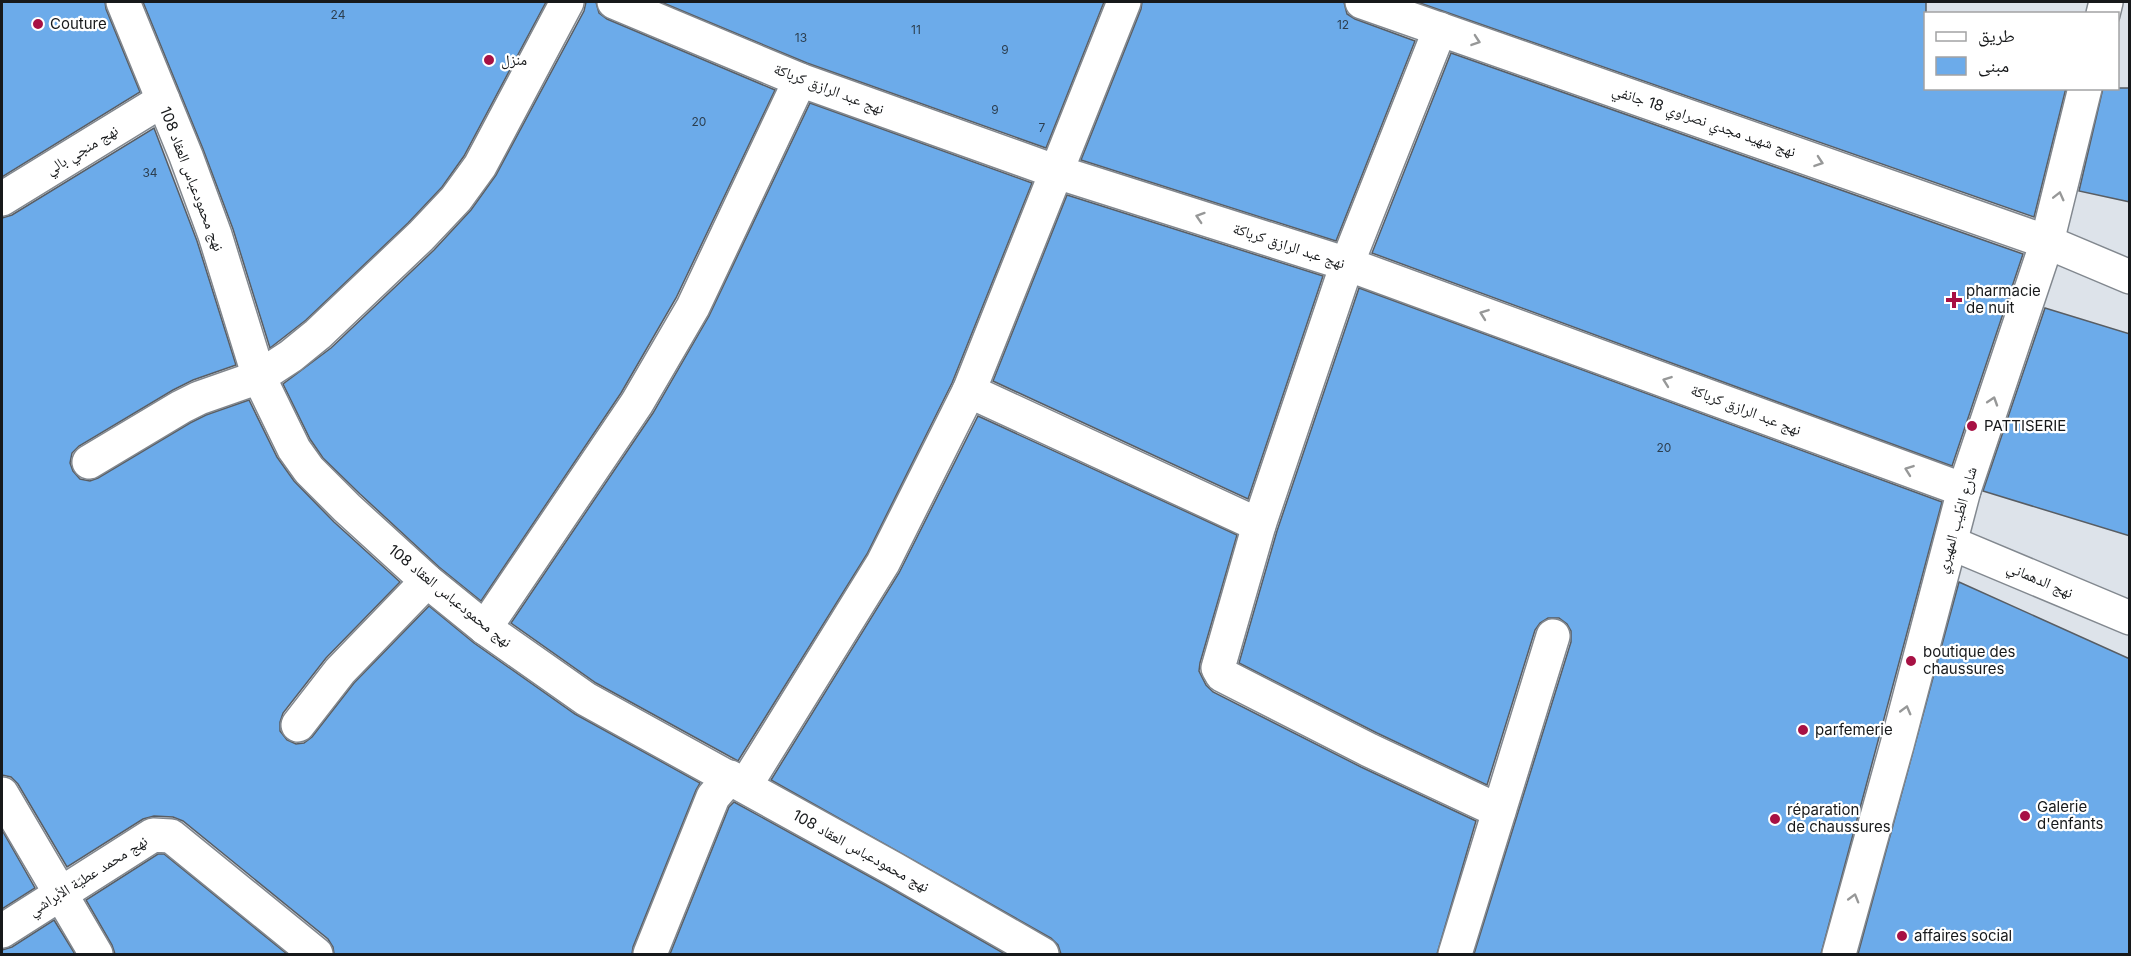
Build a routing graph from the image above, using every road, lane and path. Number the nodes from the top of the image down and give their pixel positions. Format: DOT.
graph roads {
  1 [pos="123,2"];
  2 [pos="567,2"];
  3 [pos="614,2"];
  4 [pos="1124,2"];
  5 [pos="1362,2"];
  6 [pos="1440,28"];
  7 [pos="800,80"];
  8 [pos="2085,90"];
  9 [pos="163,100"];
  10 [pos="1057,172"];
  11 [pos="2,199"];
  12 [pos="2047,242"];
  13 [pos="1347,264"];
  14 [pos="2130,277"];
  15 [pos="259,377"];
  16 [pos="969,392"];
  17 [pos="89,462"];
  18 [pos="1964,490"];
  19 [pos="1259,525"];
  20 [pos="1951,543"];
  21 [pos="427,581"];
  22 [pos="2130,618"];
  23 [pos="485,628"];
  24 [pos="1553,636"];
  25 [pos="298,725"];
  26 [pos="738,782"];
  27 [pos="2,794"];
  28 [pos="1499,811"];
  29 [pos="59,893"];
  30 [pos="2,931"];
  31 [pos="96,954"];
  32 [pos="316,954"];
  33 [pos="650,954"];
  34 [pos="1042,954"];
  35 [pos="1455,954"];
  36 [pos="1839,954"];
  1 -- 9 [label="street, نهج محمودعباس العقاد 108"];
  2 -- 15 [label="street"];
  3 -- 7 [label="street, نهج عبد الرازق كرباكة"];
  4 -- 10 [label="street"];
  5 -- 6 [label="street, نهج شهيد مجدي نصراوي 18 جانفي"];
  6 -- 12 [label="street, نهج شهيد مجدي نصراوي 18 جانفي, one-way"];
  6 -- 13 [label="street"];
  7 -- 10 [label="street, نهج عبد الرازق كرباكة"];
  7 -- 23 [label="street"];
  12 -- 8 [label="street, شارع الطّيب المهيري, one-way"];
  9 -- 11 [label="street, نهج منجي بالي"];
  9 -- 15 [label="street, نهج محمودعباس العقاد 108"];
  13 -- 10 [label="street, نهج عبد الرازق كرباكة, one-way"];
  10 -- 16 [label="street"];
  12 -- 14 [label="street, نهج شهيد مجدي نصراوي 18 جانفي"];
  18 -- 12 [label="street, شارع الطّيب المهيري, one-way"];
  18 -- 13 [label="street, نهج عبد الرازق كرباكة, one-way"];
  13 -- 19 [label="street"];
  15 -- 17 [label="street"];
  15 -- 21 [label="street, نهج محمودعباس العقاد 108"];
  16 -- 19 [label="street"];
  16 -- 26 [label="street"];
  18 -- 20 [label="street, شارع الطّيب المهيري"];
  19 -- 28 [label="street"];
  20 -- 22 [label="street, نهج الدهماني"];
  36 -- 20 [label="street, شارع الطّيب المهيري, one-way"];
  21 -- 23 [label="street, نهج محمودعباس العقاد 108"];
  21 -- 25 [label="street"];
  23 -- 26 [label="street, نهج محمودعباس العقاد 108"];
  24 -- 28 [label="street"];
  26 -- 33 [label="street"];
  26 -- 34 [label="street, نهج محمودعباس العقاد 108"];
  27 -- 29 [label="street"];
  28 -- 35 [label="street"];
  29 -- 30 [label="street, نهج محمد عطيّة الأبراشي"];
  29 -- 31 [label="street"];
  29 -- 32 [label="street, نهج محمد عطيّة الأبراشي"];
}
